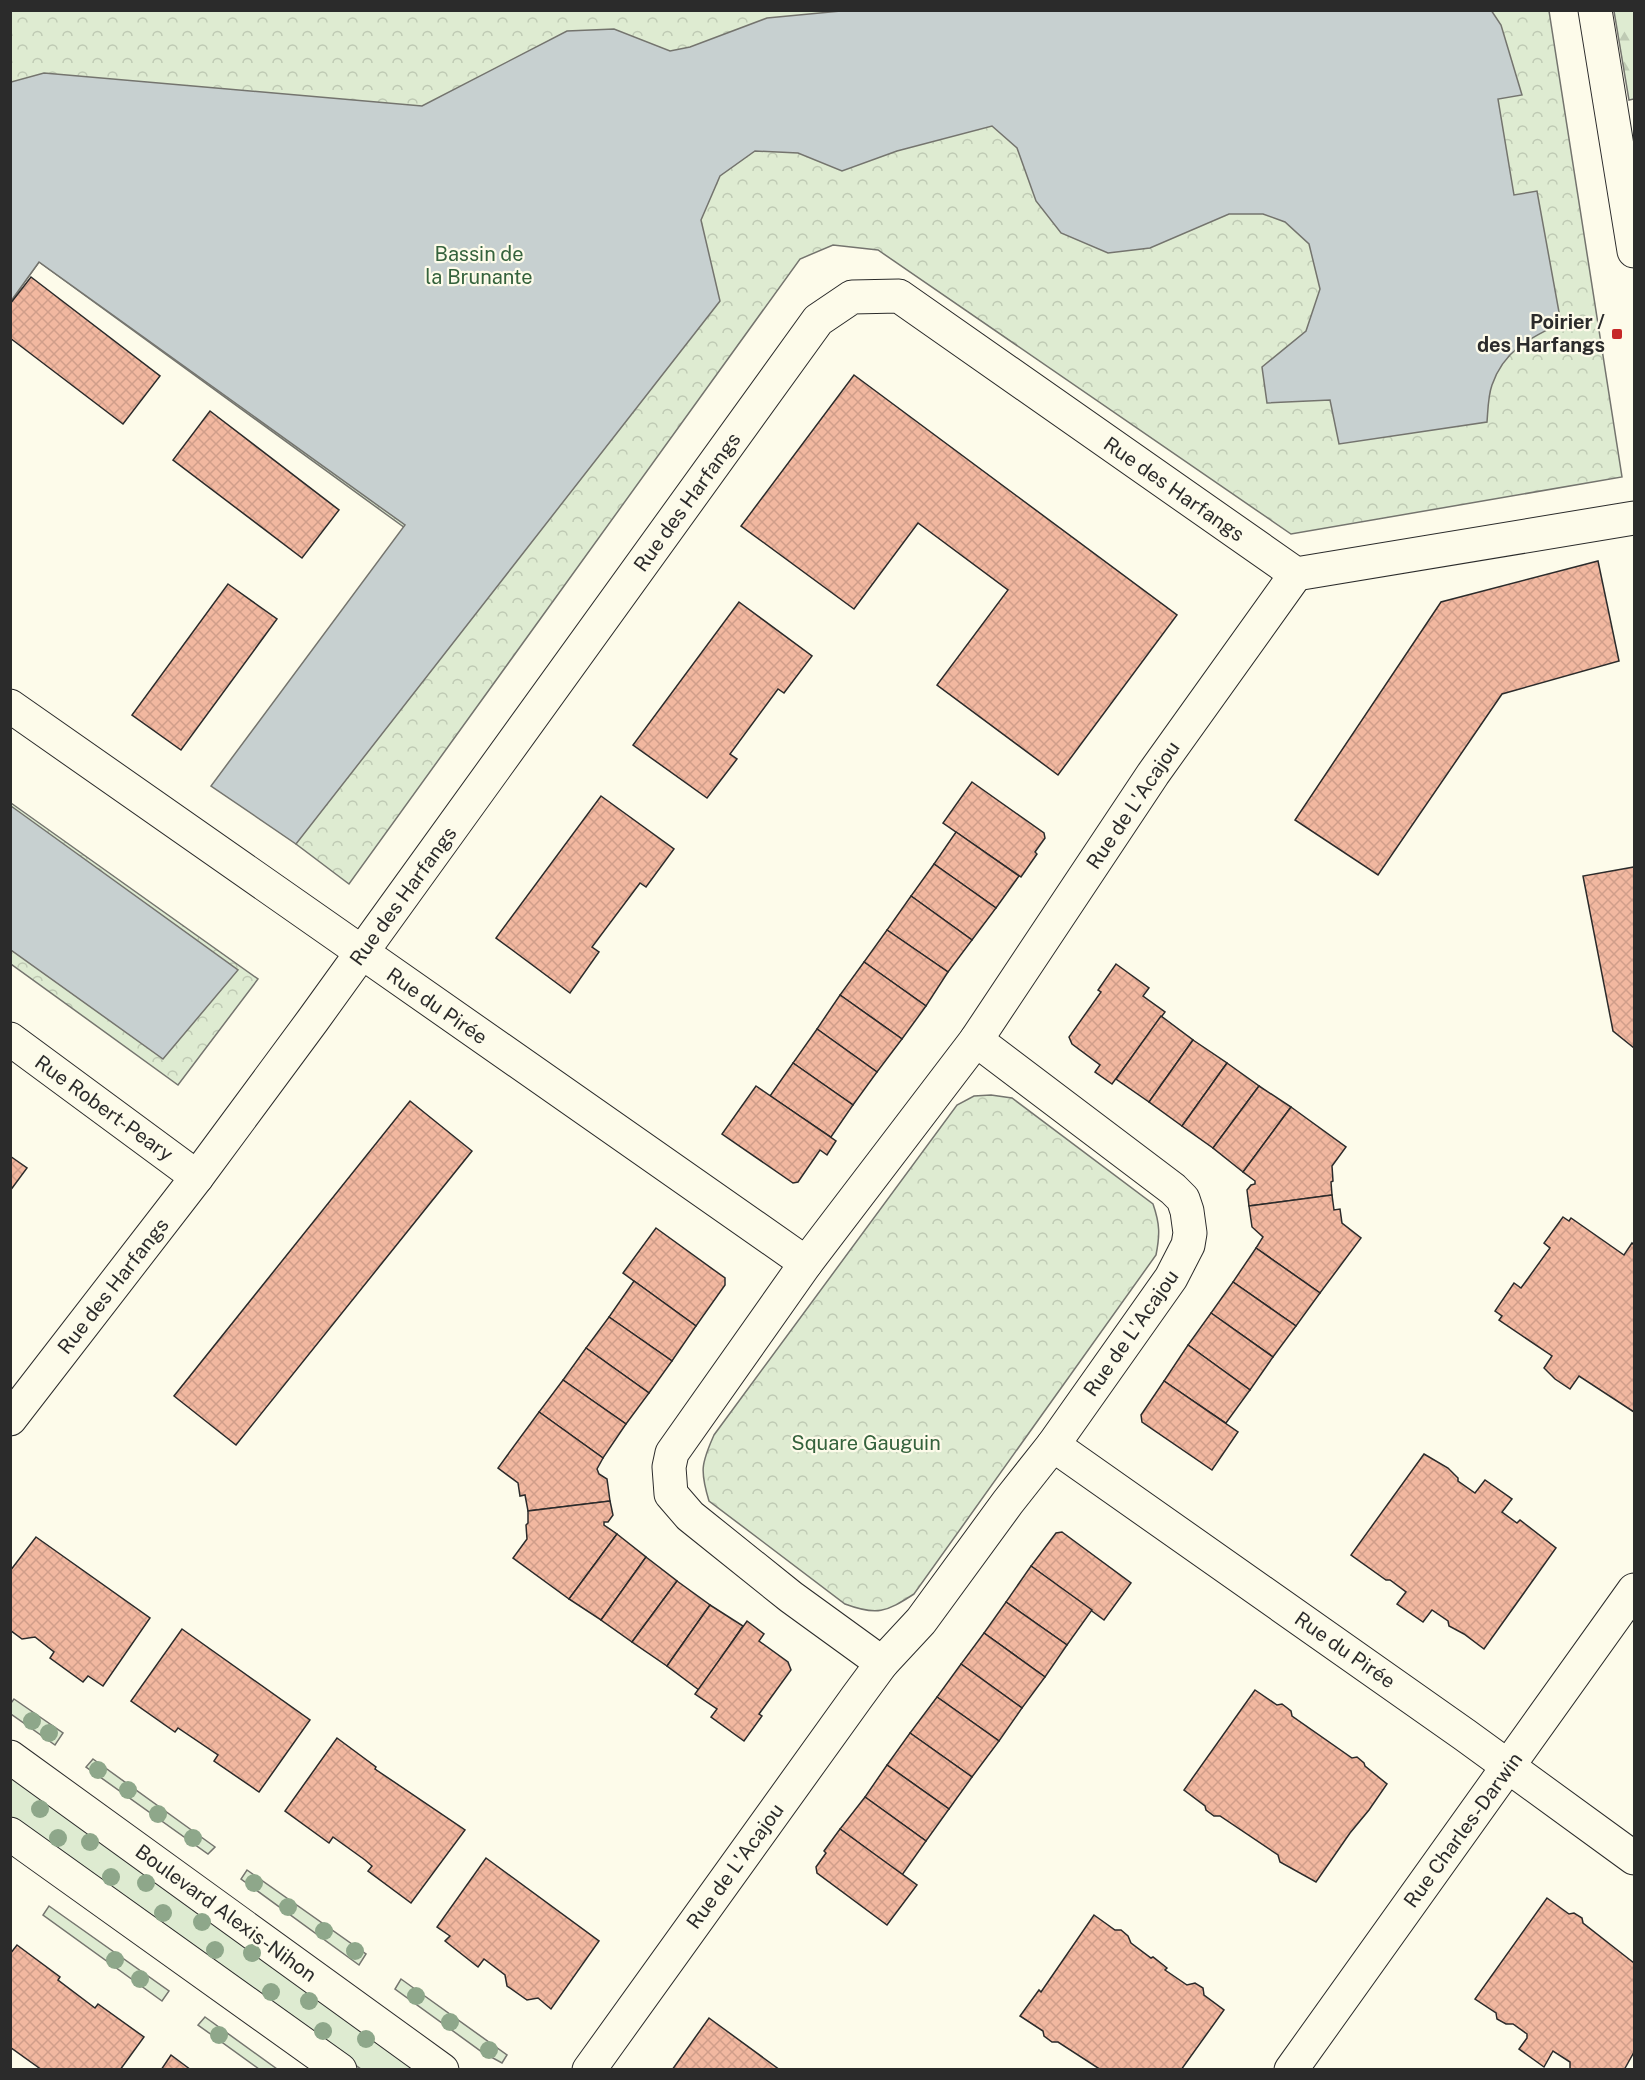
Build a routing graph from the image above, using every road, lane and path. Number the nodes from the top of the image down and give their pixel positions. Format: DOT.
graph roads {
  1 [pos="1595,10"];
  2 [pos="1635,251"];
  3 [pos="1635,518"];
  4 [pos="1296,574"];
  5 [pos="10,706"];
  6 [pos="361,953"];
  7 [pos="10,1039"];
  8 [pos="976,1040"];
  9 [pos="197,1177"];
  10 [pos="806,1263"];
  11 [pos="10,1419"];
  12 [pos="1053,1444"];
  13 [pos="1635,1590"];
  14 [pos="882,1663"];
  15 [pos="10,1757"];
  16 [pos="1508,1766"];
  17 [pos="10,1834"];
  18 [pos="1635,1858"];
  19 [pos="340,2070"];
  20 [pos="442,2070"];
  21 [pos="588,2070"];
  22 [pos="1291,2070"];
  1 -- 2 [label="street"];
  3 -- 4 [label="street"];
  4 -- 6 [label="street, Rue des Harfangs"];
  4 -- 8 [label="street, Rue de L'Acajou"];
  5 -- 6 [label="street, Rue du Pirée"];
  6 -- 9 [label="street, Rue des Harfangs"];
  6 -- 10 [label="street, Rue du Pirée"];
  7 -- 9 [label="street, Rue Robert-Peary"];
  8 -- 10 [label="street, Rue de L'Acajou"];
  8 -- 12 [label="street, Rue de L'Acajou"];
  9 -- 11 [label="street, Rue des Harfangs"];
  10 -- 14 [label="street, Rue de L'Acajou"];
  12 -- 14 [label="street, Rue de L'Acajou"];
  12 -- 16 [label="street, Rue du Pirée"];
  13 -- 16 [label="street, Rue Charles-Darwin"];
  14 -- 21 [label="street, Rue de L'Acajou"];
  15 -- 20 [label="street, Boulevard Alexis-Nihon"];
  16 -- 18 [label="street, Rue du Pirée"];
  16 -- 22 [label="street, Rue Charles-Darwin"];
  17 -- 19 [label="street"];
}
